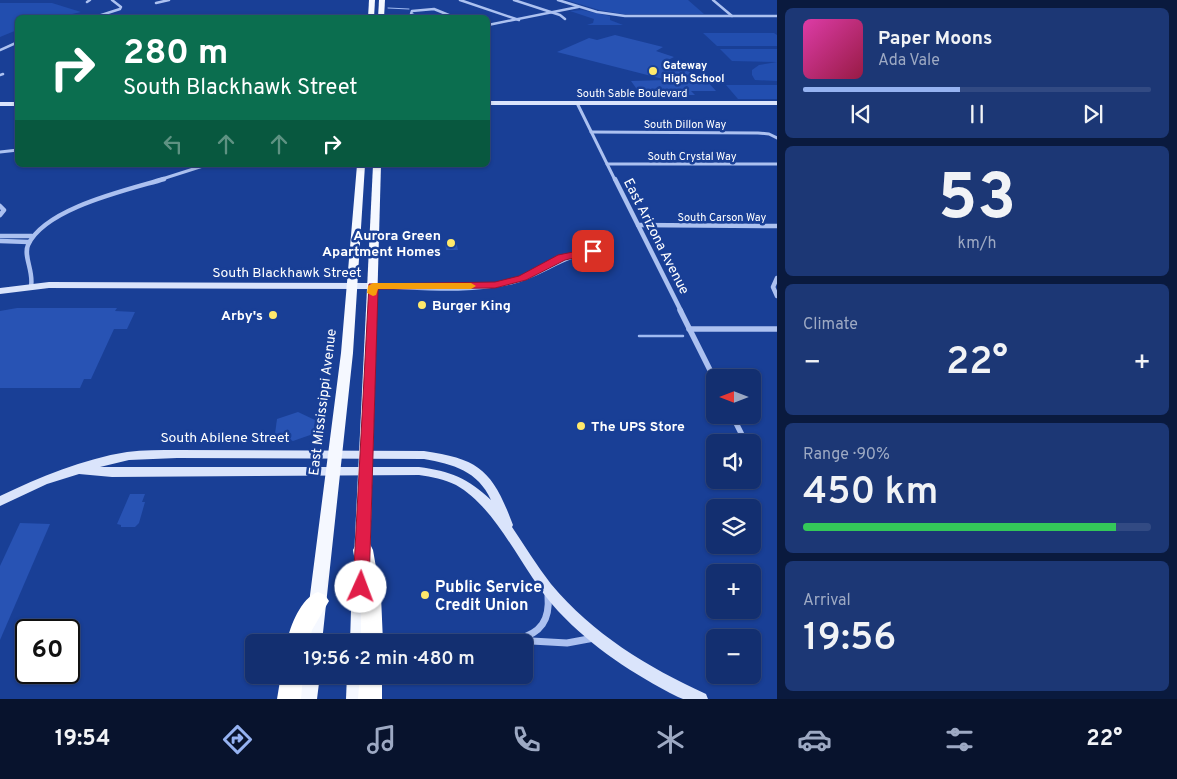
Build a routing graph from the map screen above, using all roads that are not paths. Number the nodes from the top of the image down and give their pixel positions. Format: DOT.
graph roads {
  1 [pos="90,0"];
  2 [pos="112,0"];
  3 [pos="169,0"];
  4 [pos="372,0"];
  5 [pos="382,0"];
  6 [pos="460,0"];
  7 [pos="514,0"];
  8 [pos="558,0"];
  9 [pos="713,0"];
  10 [pos="87,2"];
  11 [pos="156,3"];
  12 [pos="580,7"];
  13 [pos="120,9"];
  14 [pos="126,9"];
  15 [pos="553,13"];
  16 [pos="101,15"];
  17 [pos="371,15"];
  18 [pos="381,15"];
  19 [pos="414,15"];
  20 [pos="447,15"];
  21 [pos="732,16"];
  22 [pos="777,16"];
  23 [pos="565,19"];
  24 [pos="520,20"];
  25 [pos="490,25"];
  26 [pos="15,43"];
  27 [pos="0,45"];
  28 [pos="9,46"];
  29 [pos="0,50"];
  30 [pos="490,103"];
  31 [pos="577,103"];
  32 [pos="777,103"];
  33 [pos="0,104"];
  34 [pos="15,104"];
  35 [pos="591,132"];
  36 [pos="777,138"];
  37 [pos="15,150"];
  38 [pos="0,152"];
  39 [pos="607,164"];
  40 [pos="777,164"];
  41 [pos="200,167"];
  42 [pos="361,167"];
  43 [pos="377,167"];
  44 [pos="0,206"];
  45 [pos="0,215"];
  46 [pos="638,226"];
  47 [pos="777,226"];
  48 [pos="0,236"];
  49 [pos="32,236"];
  50 [pos="0,241"];
  51 [pos="29,242"];
  52 [pos="598,251"];
  53 [pos="777,278"];
  54 [pos="32,286"];
  55 [pos="353,286"];
  56 [pos="373,286"];
  57 [pos="0,291"];
  58 [pos="777,296"];
  59 [pos="690,328"];
  60 [pos="777,329"];
  61 [pos="710,369"];
  62 [pos="335,453"];
  63 [pos="366,453"];
  64 [pos="80,470"];
  65 [pos="333,471"];
  66 [pos="366,471"];
  67 [pos="0,501"];
  68 [pos="510,533"];
  69 [pos="363,550"];
  70 [pos="546,588"];
  71 [pos="318,600"];
  72 [pos="300,634"];
  73 [pos="314,634"];
  74 [pos="367,634"];
  75 [pos="533,635"];
  76 [pos="595,638"];
  77 [pos="533,641"];
  78 [pos="291,684"];
  79 [pos="309,684"];
  80 [pos="357,684"];
  81 [pos="371,684"];
  82 [pos="289,699"];
  83 [pos="307,699"];
  84 [pos="356,699"];
  85 [pos="370,699"];
  86 [pos="700,699"];
  1 -- 10 [label="street"];
  2 -- 13 [label="street"];
  3 -- 11 [label="street"];
  4 -- 17 [label="main road"];
  5 -- 18 [label="main road"];
  6 -- 24 [label="street"];
  7 -- 15 [label="street"];
  8 -- 12 [label="street"];
  9 -- 21 [label="street"];
  12 -- 15 [label="street"];
  12 -- 21 [label="street"];
  13 -- 14 [label="street"];
  13 -- 16 [label="street"];
  15 -- 23 [label="street"];
  15 -- 24 [label="street"];
  19 -- 20 [label="street"];
  21 -- 22 [label="street"];
  24 -- 25 [label="street"];
  26 -- 28 [label="street"];
  27 -- 28 [label="street"];
  28 -- 29 [label="street"];
  30 -- 31 [label="street, South Sable Boulevard"];
  31 -- 32 [label="street, South Sable Boulevard"];
  31 -- 35 [label="street, East Arizona Avenue"];
  33 -- 34 [label="street"];
  35 -- 36 [label="street, South Dillon Way"];
  35 -- 39 [label="street, East Arizona Avenue"];
  37 -- 38 [label="street"];
  39 -- 40 [label="street, South Crystal Way"];
  39 -- 46 [label="street, East Arizona Avenue"];
  41 -- 49 [label="street"];
  42 -- 55 [label="main road, East Mississippi Avenue"];
  43 -- 56 [label="main road"];
  44 -- 45 [label="street"];
  46 -- 47 [label="street, South Carson Way"];
  46 -- 59 [label="street, East Arizona Avenue"];
  48 -- 49 [label="street"];
  49 -- 51 [label="street"];
  50 -- 51 [label="street"];
  51 -- 54 [label="street"];
  52 -- 56 [label="street, South Blackhawk Street"];
  53 -- 58 [label="street"];
  54 -- 55 [label="street, South Blackhawk Street"];
  54 -- 57 [label="street, South Blackhawk Street"];
  55 -- 56 [label="street, South Blackhawk Street"];
  55 -- 62 [label="main road, East Mississippi Avenue"];
  56 -- 63 [label="main road"];
  59 -- 60 [label="street"];
  59 -- 61 [label="street, East Arizona Avenue"];
  62 -- 63 [label="street, South Abilene Street"];
  62 -- 64 [label="street, South Abilene Street"];
  62 -- 65 [label="main road, East Mississippi Avenue"];
  63 -- 66 [label="main road"];
  63 -- 68 [label="street, South Abilene Street"];
  64 -- 65 [label="street, South Abilene Street"];
  64 -- 67 [label="street, South Abilene Street"];
  65 -- 66 [label="street, South Abilene Street"];
  65 -- 71 [label="main road, East Mississippi Avenue"];
  66 -- 68 [label="street, South Abilene Street"];
  66 -- 69 [label="main road"];
  68 -- 70 [label="street, South Abilene Street"];
  69 -- 74 [label="highway"];
  70 -- 75 [label="street"];
  70 -- 76 [label="street, South Abilene Street"];
  71 -- 72 [label="highway"];
  71 -- 73 [label="main road, East Mississippi Avenue"];
  76 -- 77 [label="street"];
  76 -- 86 [label="street, South Abilene Street"];
  78 -- 82 [label="highway"];
  79 -- 83 [label="main road"];
  80 -- 84 [label="main road"];
  81 -- 85 [label="highway"];
}
